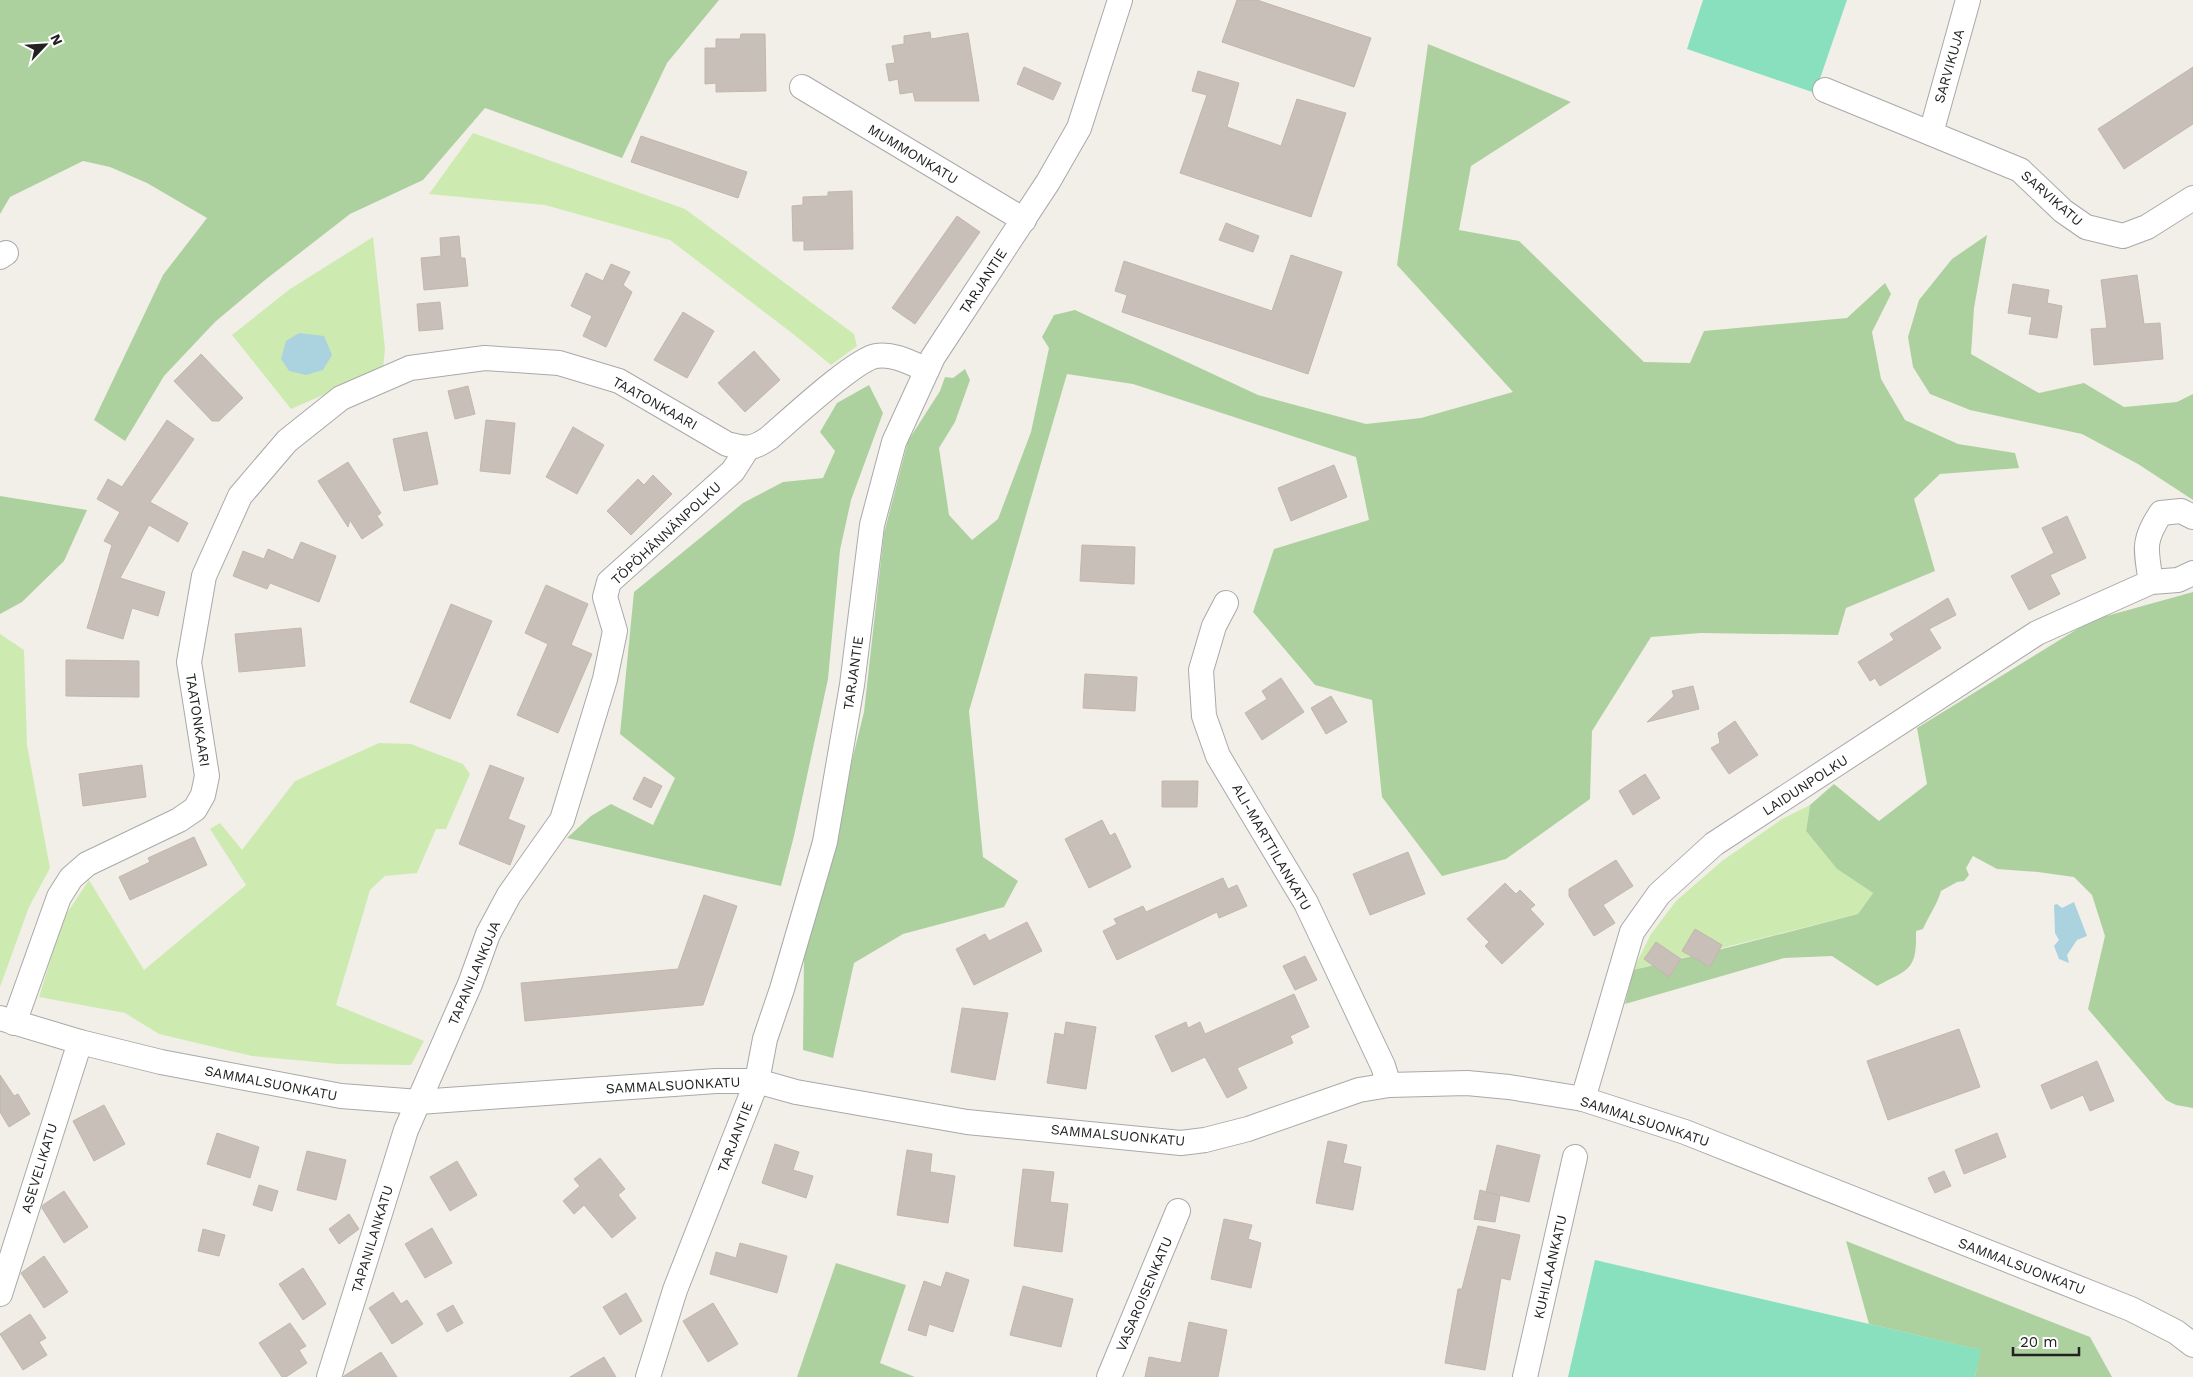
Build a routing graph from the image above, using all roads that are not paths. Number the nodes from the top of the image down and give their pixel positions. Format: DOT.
graph roads {
  1 [pos="1120,0"];
  2 [pos="1968,0"];
  3 [pos="802,88"];
  4 [pos="1825,90"];
  5 [pos="1931,133"];
  6 [pos="2193,198"];
  7 [pos="1024,220"];
  8 [pos="926,370"];
  9 [pos="747,449"];
  10 [pos="2193,517"];
  11 [pos="2193,573"];
  12 [pos="2151,582"];
  13 [pos="1226,603"];
  14 [pos="579,769"];
  15 [pos="7,1021"];
  16 [pos="80,1042"];
  17 [pos="757,1081"];
  18 [pos="1389,1085"];
  19 [pos="1584,1099"];
  20 [pos="419,1102"];
  21 [pos="1575,1157"];
  22 [pos="1178,1211"];
  23 [pos="0,1294"];
  24 [pos="2193,1344"];
  25 [pos="329,1377"];
  26 [pos="648,1377"];
  27 [pos="1109,1377"];
  28 [pos="1525,1377"];
  1 -- 7 [label="street, TARJANTIE"];
  2 -- 5 [label="street, SARVIKUJA"];
  3 -- 7 [label="street, MUMMONKATU"];
  4 -- 5 [label="street, SARVIKATU"];
  5 -- 6 [label="street, SARVIKATU"];
  7 -- 8 [label="street, TARJANTIE"];
  8 -- 9 [label="street"];
  8 -- 17 [label="street, TARJANTIE"];
  9 -- 14 [label="street, TÖPÖHÄNNÄNPOLKU"];
  9 -- 15 [label="street, TAATONKAARI"];
  10 -- 12 [label="street"];
  11 -- 12 [label="street, LAIDUNPOLKU"];
  12 -- 19 [label="street, LAIDUNPOLKU"];
  13 -- 18 [label="street, ALI-MARTTILANKATU"];
  14 -- 20 [label="street, TAPANILANKUJA"];
  15 -- 16 [label="street, SAMMALSUONKATU"];
  16 -- 20 [label="street, SAMMALSUONKATU"];
  16 -- 23 [label="street, ASEVELIKATU"];
  17 -- 18 [label="street, SAMMALSUONKATU"];
  17 -- 20 [label="street, SAMMALSUONKATU"];
  17 -- 26 [label="street, TARJANTIE"];
  18 -- 19 [label="street, SAMMALSUONKATU"];
  19 -- 24 [label="street, SAMMALSUONKATU"];
  20 -- 25 [label="street, TAPANILANKATU"];
  21 -- 28 [label="street, KUHILAANKATU"];
  22 -- 27 [label="street, VASAROISENKATU"];
}
